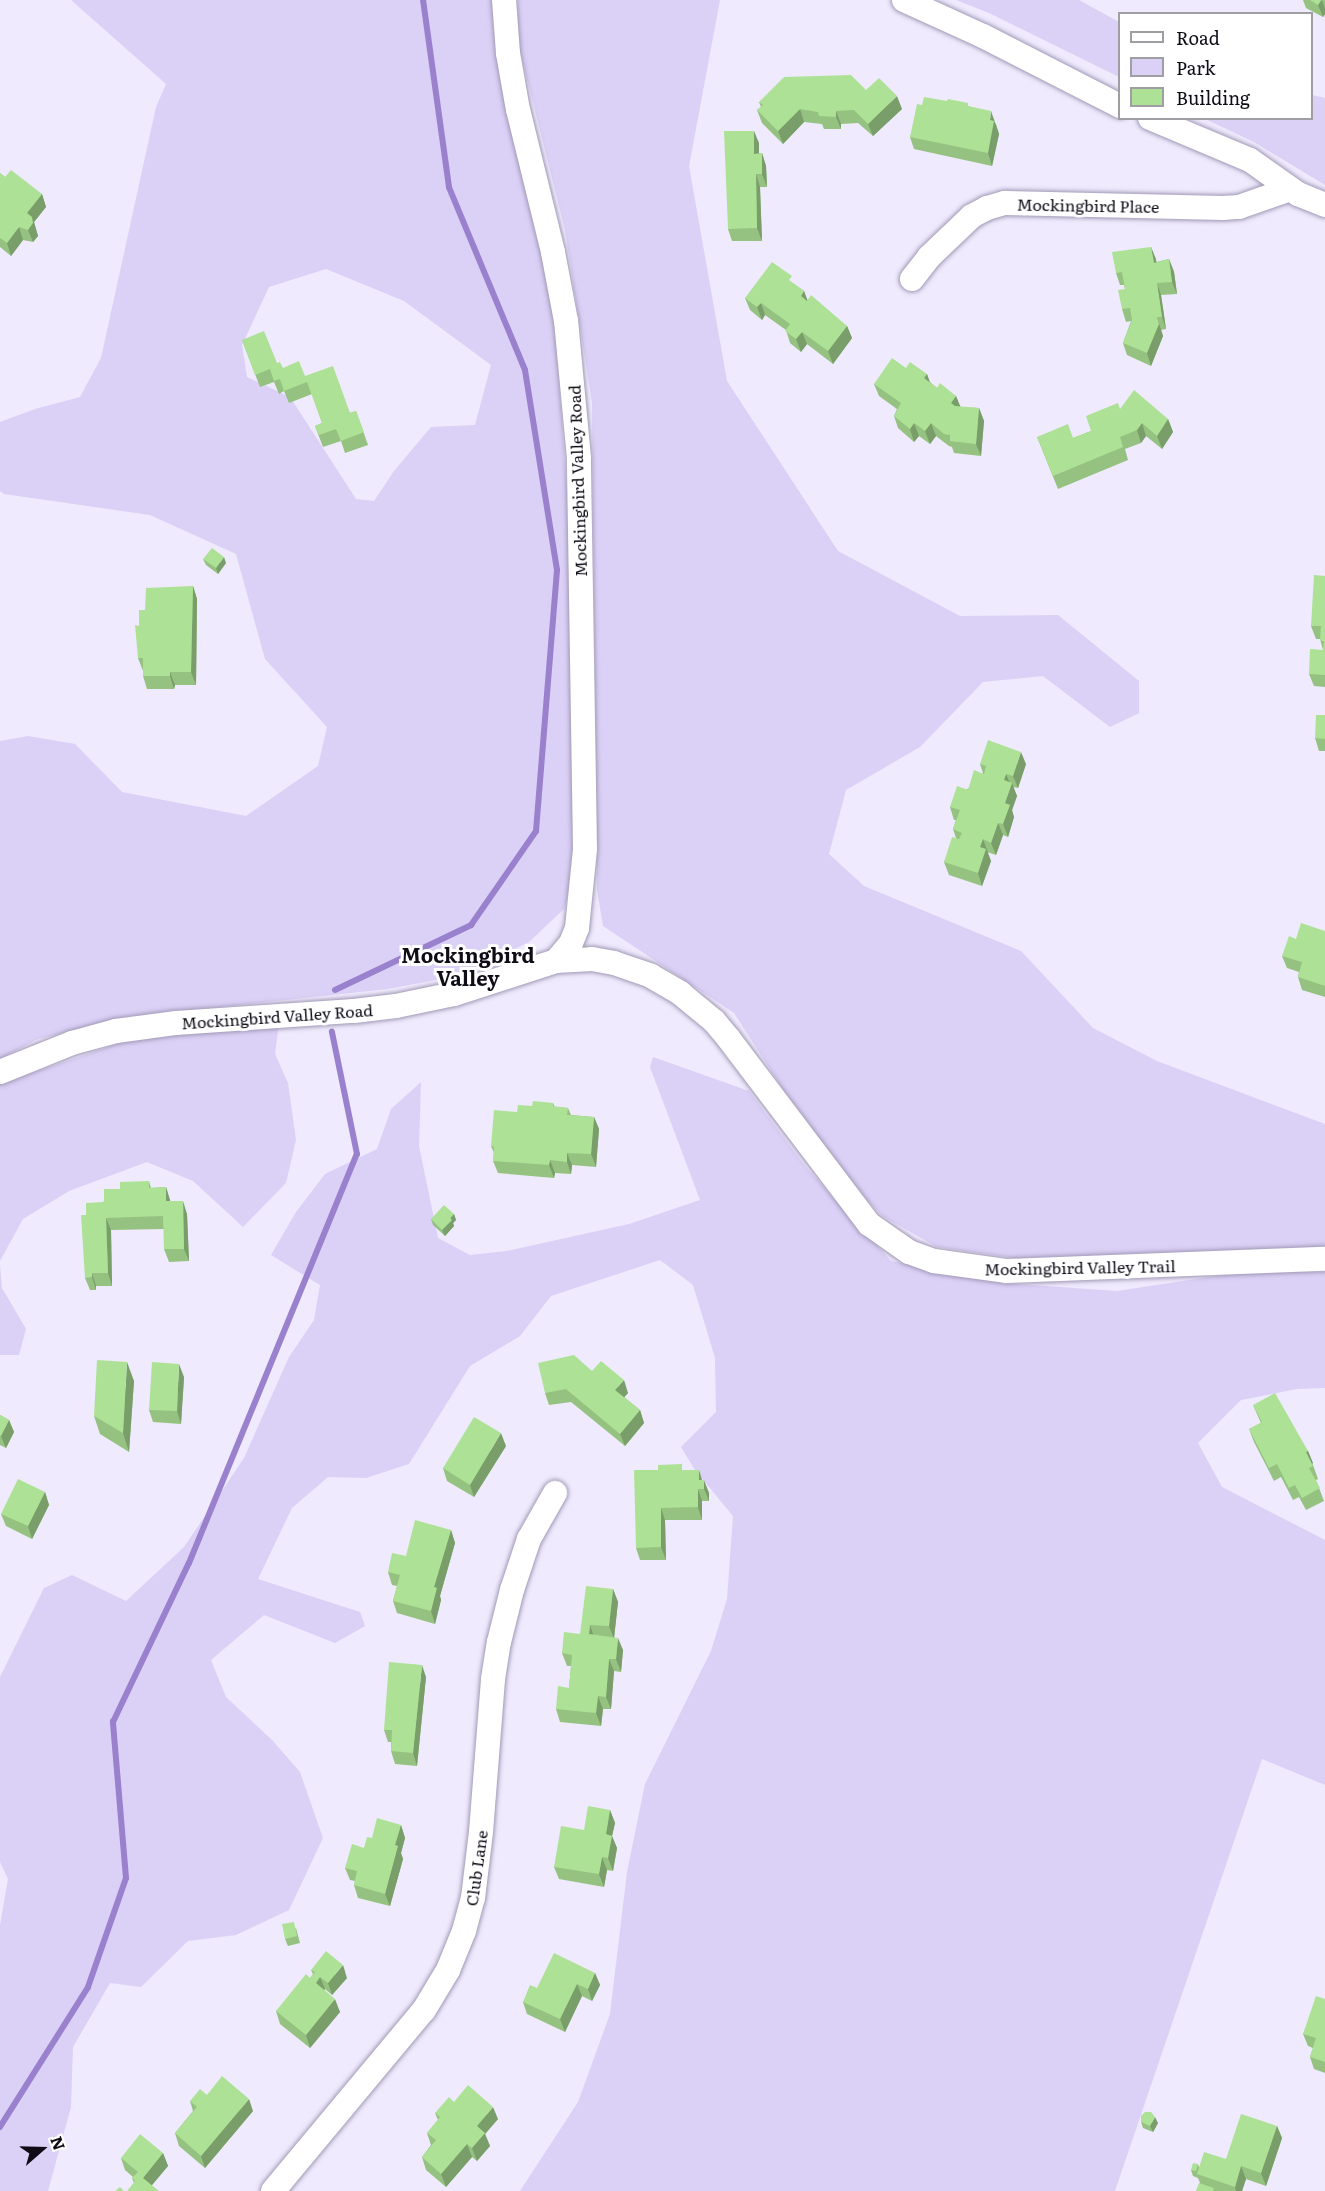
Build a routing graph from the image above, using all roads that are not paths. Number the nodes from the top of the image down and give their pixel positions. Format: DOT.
graph roads {
  1 [pos="504,0"];
  2 [pos="904,0"];
  3 [pos="1118,105"];
  4 [pos="1155,120"];
  5 [pos="1290,189"];
  6 [pos="1325,205"];
  7 [pos="912,279"];
  8 [pos="556,961"];
  9 [pos="746,1062"];
  10 [pos="0,1072"];
  11 [pos="1325,1259"];
  12 [pos="555,1492"];
  13 [pos="273,2191"];
  1 -- 8 [label="street, Mockingbird Valley Road"];
  2 -- 3 [label="street"];
  4 -- 5 [label="street"];
  5 -- 6 [label="street"];
  5 -- 7 [label="street, Mockingbird Place"];
  8 -- 9 [label="street, Mockingbird Valley Road"];
  8 -- 10 [label="street, Mockingbird Valley Road"];
  9 -- 11 [label="street, Mockingbird Valley Trail"];
  12 -- 13 [label="street, Club Lane"];
}
